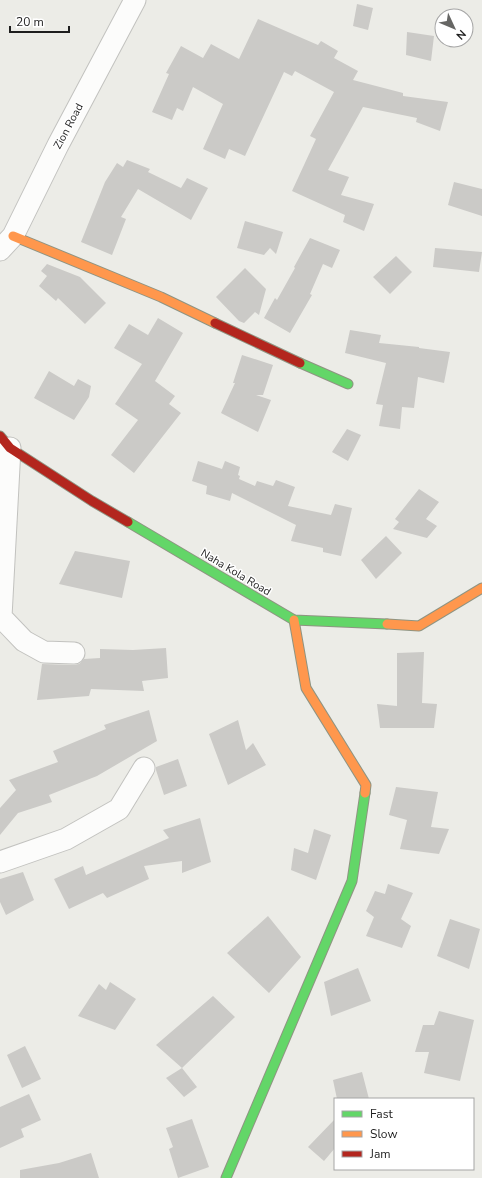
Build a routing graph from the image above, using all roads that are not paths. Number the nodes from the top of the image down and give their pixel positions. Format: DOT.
graph roads {
  1 [pos="135,0"];
  2 [pos="7,243"];
  3 [pos="348,384"];
  4 [pos="3,444"];
  5 [pos="482,588"];
  6 [pos="294,620"];
  7 [pos="74,654"];
  8 [pos="144,768"];
  9 [pos="0,862"];
  10 [pos="226,1178"];
  1 -- 2 [label="street, Zion Road"];
  2 -- 3 [label="street"];
  4 -- 6 [label="street, Naha Kola Road"];
  4 -- 7 [label="street"];
  5 -- 6 [label="street, Naha Kola Road"];
  6 -- 10 [label="street"];
  8 -- 9 [label="street"];
}
